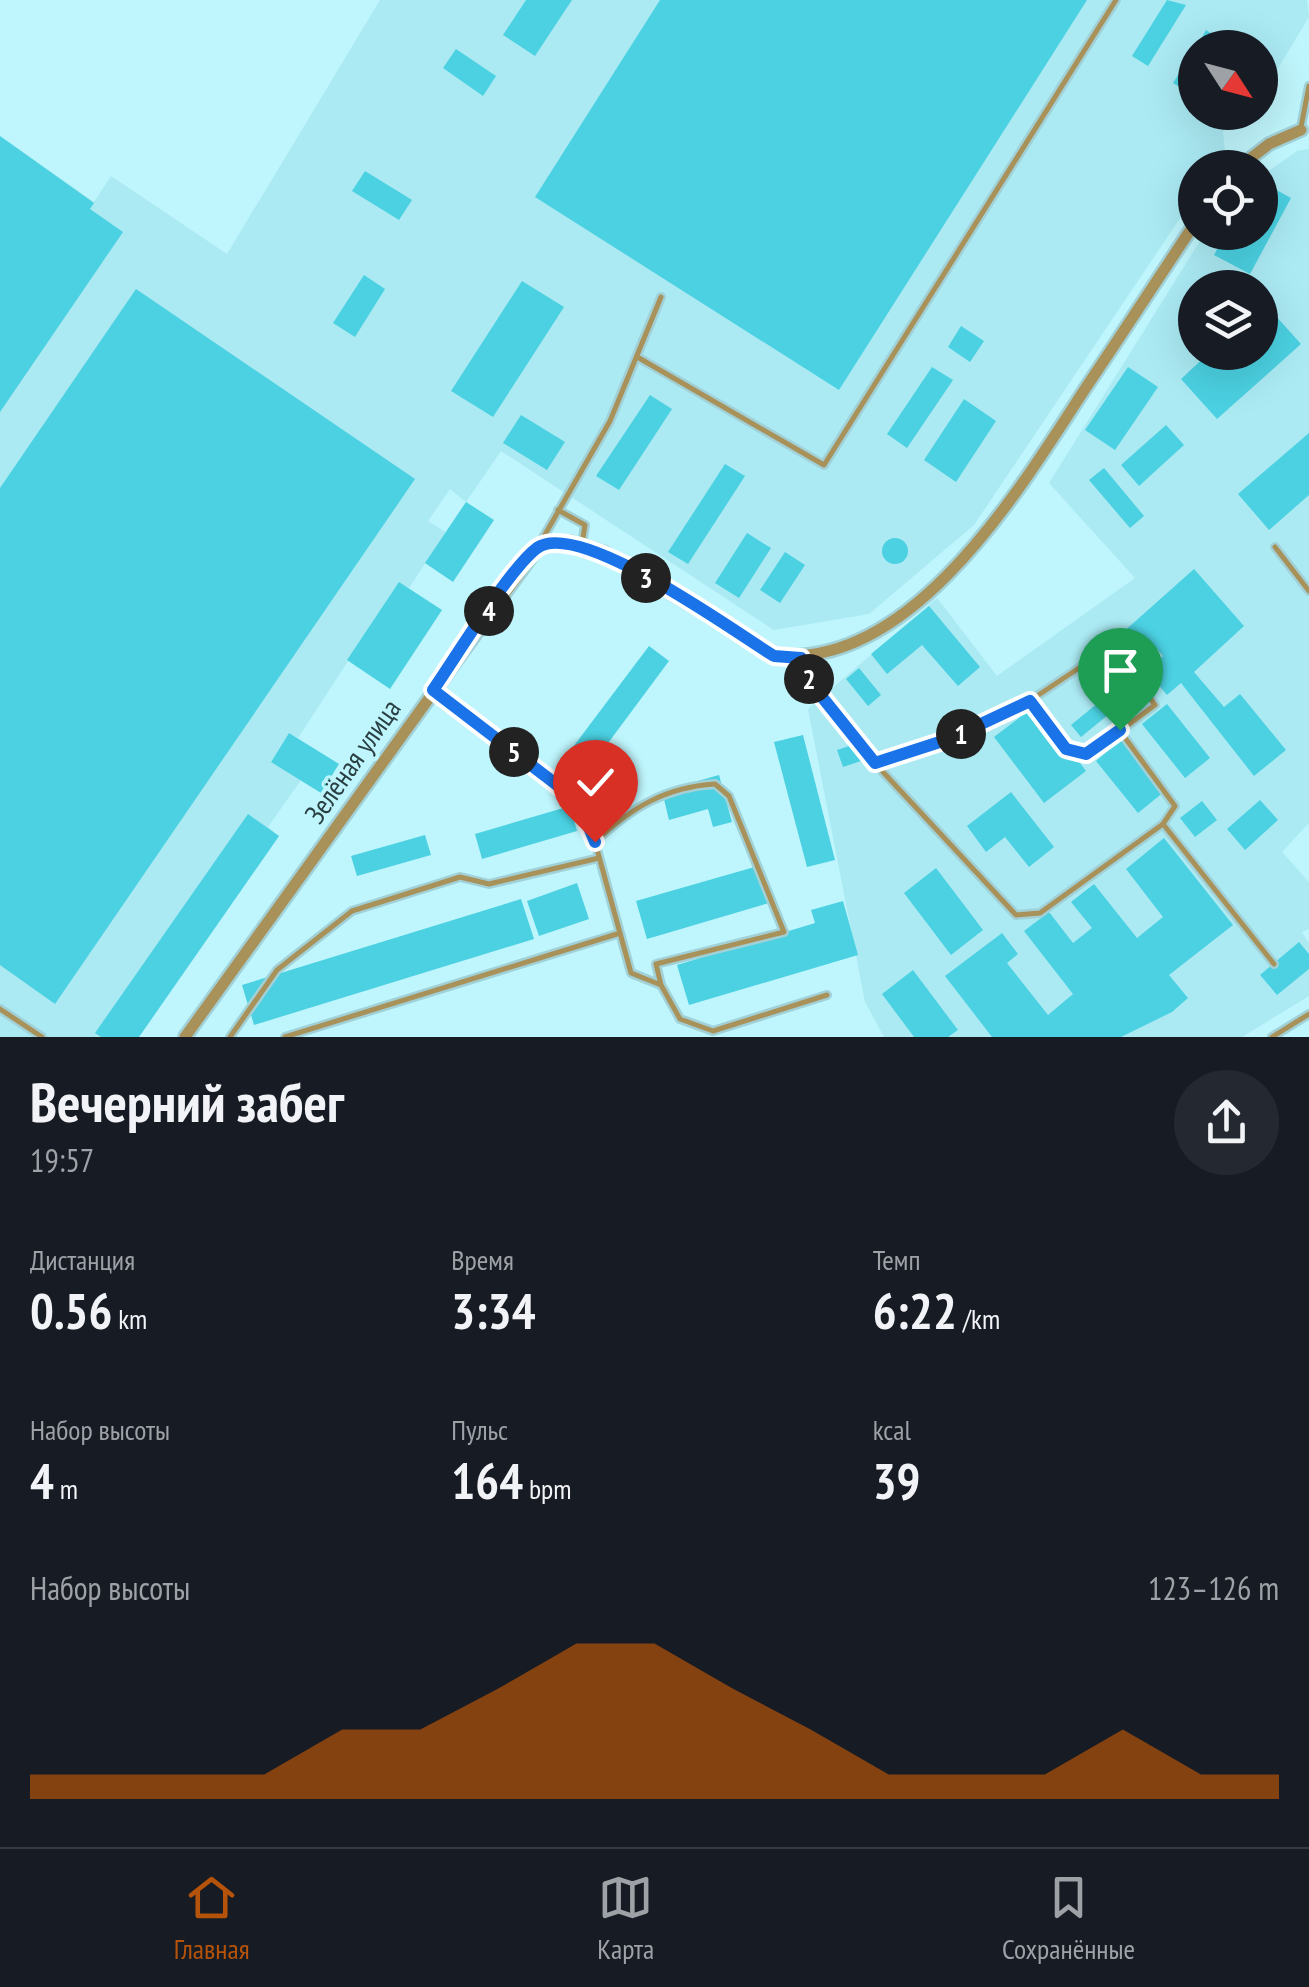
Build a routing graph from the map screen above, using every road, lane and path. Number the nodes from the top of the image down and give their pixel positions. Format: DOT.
graph roads {
  1 [pos="1116,0"];
  2 [pos="1309,86"];
  3 [pos="1305,128"];
  4 [pos="1262,150"];
  5 [pos="1178,248"];
  6 [pos="662,297"];
  7 [pos="639,358"];
  8 [pos="558,510"];
  9 [pos="582,544"];
  10 [pos="538,547"];
  11 [pos="1275,547"];
  12 [pos="1309,590"];
  13 [pos="801,658"];
  14 [pos="433,690"];
  15 [pos="1030,701"];
  16 [pos="1120,730"];
  17 [pos="875,763"];
  18 [pos="1163,824"];
  19 [pos="595,842"];
  20 [pos="598,858"];
  21 [pos="617,934"];
  22 [pos="1274,964"];
  23 [pos="661,985"];
  24 [pos="827,995"];
  25 [pos="0,1009"];
  26 [pos="1309,1014"];
  27 [pos="42,1037"];
  28 [pos="186,1037"];
  29 [pos="230,1037"];
  30 [pos="285,1037"];
  31 [pos="1272,1037"];
  1 -- 7 [label="lane"];
  2 -- 3 [label="lane"];
  3 -- 4 [label="street"];
  5 -- 13 [label="street"];
  6 -- 7 [label="lane, Зелёная улица"];
  7 -- 8 [label="lane, Зелёная улица"];
  8 -- 9 [label="lane"];
  8 -- 10 [label="lane, Зелёная улица"];
  9 -- 10 [label="street"];
  9 -- 13 [label="street"];
  10 -- 14 [label="street, Зелёная улица"];
  11 -- 12 [label="lane"];
  13 -- 17 [label="lane"];
  14 -- 19 [label="lane"];
  14 -- 28 [label="street, Зелёная улица"];
  15 -- 16 [label="lane"];
  15 -- 16 [label="lane"];
  15 -- 17 [label="lane"];
  16 -- 18 [label="lane"];
  17 -- 18 [label="lane"];
  18 -- 22 [label="lane"];
  19 -- 20 [label="lane"];
  19 -- 23 [label="lane"];
  20 -- 21 [label="lane"];
  20 -- 29 [label="lane"];
  21 -- 23 [label="lane"];
  21 -- 30 [label="lane"];
  23 -- 24 [label="lane"];
  25 -- 27 [label="lane"];
  26 -- 31 [label="lane"];
}
